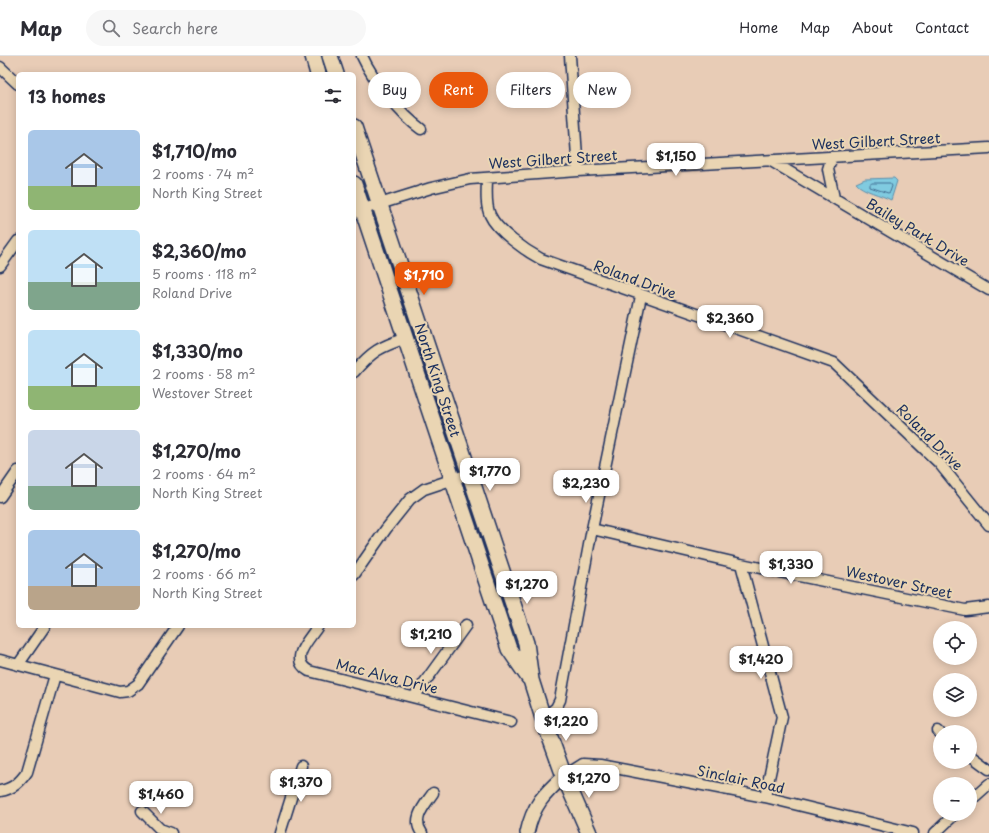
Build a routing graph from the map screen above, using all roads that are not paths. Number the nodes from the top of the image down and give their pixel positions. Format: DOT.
graph roads {
  1 [pos="313,56"];
  2 [pos="330,56"];
  3 [pos="362,56"];
  4 [pos="570,56"];
  5 [pos="0,67"];
  6 [pos="317,72"];
  7 [pos="335,72"];
  8 [pos="16,82"];
  9 [pos="421,129"];
  10 [pos="356,133"];
  11 [pos="989,148"];
  12 [pos="832,157"];
  13 [pos="772,161"];
  14 [pos="578,171"];
  15 [pos="487,178"];
  16 [pos="356,198"];
  17 [pos="834,198"];
  18 [pos="380,203"];
  19 [pos="358,211"];
  20 [pos="16,243"];
  21 [pos="3,253"];
  22 [pos="0,266"];
  23 [pos="989,290"];
  24 [pos="641,296"];
  25 [pos="406,338"];
  26 [pos="356,370"];
  27 [pos="16,474"];
  28 [pos="469,474"];
  29 [pos="452,479"];
  30 [pos="0,497"];
  31 [pos="989,525"];
  32 [pos="592,529"];
  33 [pos="741,564"];
  34 [pos="356,572"];
  35 [pos="989,607"];
  36 [pos="466,625"];
  37 [pos="44,628"];
  38 [pos="177,628"];
  39 [pos="317,628"];
  40 [pos="0,660"];
  41 [pos="18,665"];
  42 [pos="55,675"];
  43 [pos="531,680"];
  44 [pos="414,697"];
  45 [pos="543,718"];
  46 [pos="512,722"];
  47 [pos="977,760"];
  48 [pos="301,766"];
  49 [pos="989,769"];
  50 [pos="564,776"];
  51 [pos="989,784"];
  52 [pos="0,791"];
  53 [pos="433,793"];
  54 [pos="977,795"];
  55 [pos="765,797"];
  56 [pos="142,812"];
  57 [pos="948,821"];
  58 [pos="171,833"];
  59 [pos="280,833"];
  60 [pos="422,833"];
  61 [pos="527,833"];
  62 [pos="588,833"];
  63 [pos="913,833"];
  64 [pos="935,833"];
  1 -- 6 [label="main road"];
  2 -- 7 [label="main road"];
  3 -- 9 [label="street"];
  4 -- 14 [label="street"];
  5 -- 8 [label="street"];
  10 -- 18 [label="main road, North King Street"];
  11 -- 12 [label="street, West Gilbert Street"];
  12 -- 13 [label="street, West Gilbert Street"];
  12 -- 17 [label="street"];
  13 -- 14 [label="street, West Gilbert Street"];
  13 -- 17 [label="street, Bailey Park Drive"];
  14 -- 15 [label="street, West Gilbert Street"];
  15 -- 18 [label="street, West Gilbert Street"];
  15 -- 24 [label="street, Roland Drive"];
  16 -- 19 [label="main road, North King Street"];
  17 -- 23 [label="street, Bailey Park Drive"];
  18 -- 19 [label="street, West Gilbert Street"];
  18 -- 28 [label="main road, North King Street"];
  19 -- 25 [label="main road, North King Street"];
  20 -- 21 [label="street"];
  21 -- 22 [label="street"];
  24 -- 31 [label="street, Roland Drive"];
  24 -- 32 [label="street"];
  25 -- 26 [label="street"];
  25 -- 29 [label="main road, North King Street"];
  27 -- 30 [label="street"];
  28 -- 29 [label="street"];
  28 -- 43 [label="main road, North King Street"];
  29 -- 34 [label="street"];
  29 -- 43 [label="main road, North King Street"];
  32 -- 33 [label="street, Westover Street"];
  32 -- 45 [label="street"];
  33 -- 35 [label="street, Westover Street"];
  33 -- 55 [label="street"];
  36 -- 44 [label="street"];
  37 -- 41 [label="street"];
  38 -- 42 [label="street"];
  39 -- 44 [label="street, Mac Alva Drive"];
  40 -- 41 [label="street"];
  41 -- 42 [label="street"];
  42 -- 52 [label="street"];
  43 -- 45 [label="main road, North King Street"];
  44 -- 46 [label="street, Mac Alva Drive"];
  45 -- 50 [label="main road, North King Street"];
  47 -- 49 [label="street"];
  48 -- 59 [label="street"];
  50 -- 55 [label="street, Sinclair Road"];
  50 -- 61 [label="street"];
  50 -- 62 [label="main road, North King Street"];
  51 -- 54 [label="street"];
  53 -- 60 [label="street"];
  55 -- 63 [label="street, Sinclair Road"];
  56 -- 58 [label="street"];
  57 -- 64 [label="street"];
}
